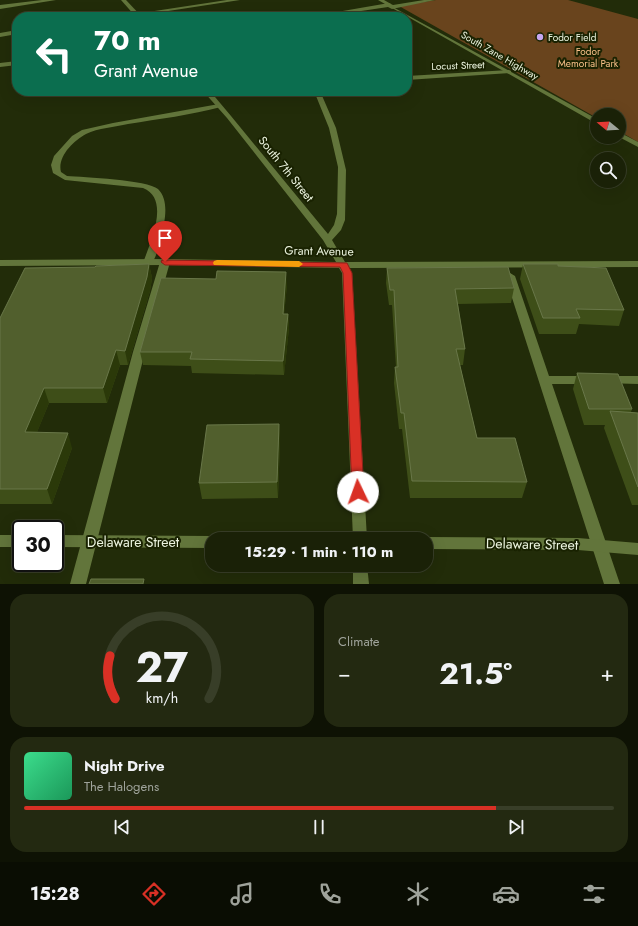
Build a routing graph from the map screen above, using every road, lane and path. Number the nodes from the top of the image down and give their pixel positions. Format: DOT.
graph roads {
  1 [pos="54,0"];
  2 [pos="123,0"];
  3 [pos="238,0"];
  4 [pos="380,0"];
  5 [pos="433,0"];
  6 [pos="390,6"];
  7 [pos="0,7"];
  8 [pos="134,12"];
  9 [pos="163,12"];
  10 [pos="346,12"];
  11 [pos="401,12"];
  12 [pos="412,18"];
  13 [pos="12,33"];
  14 [pos="0,35"];
  15 [pos="12,64"];
  16 [pos="0,65"];
  17 [pos="509,72"];
  18 [pos="412,78"];
  19 [pos="210,96"];
  20 [pos="319,96"];
  21 [pos="219,106"];
  22 [pos="590,118"];
  23 [pos="626,138"];
  24 [pos="638,145"];
  25 [pos="327,239"];
  26 [pos="165,262"];
  27 [pos="148,263"];
  28 [pos="638,264"];
  29 [pos="1,265"];
  30 [pos="344,265"];
  31 [pos="506,265"];
  32 [pos="545,380"];
  33 [pos="638,380"];
  34 [pos="360,532"];
  35 [pos="0,541"];
  36 [pos="12,541"];
  37 [pos="64,541"];
  38 [pos="89,542"];
  39 [pos="205,542"];
  40 [pos="433,543"];
  41 [pos="598,546"];
  42 [pos="638,549"];
  43 [pos="360,572"];
  44 [pos="78,584"];
  45 [pos="361,584"];
  46 [pos="612,584"];
  1 -- 7 [label="street"];
  2 -- 8 [label="street"];
  3 -- 9 [label="street"];
  4 -- 6 [label="street, South Zane Highway"];
  5 -- 6 [label="street"];
  6 -- 10 [label="street"];
  6 -- 11 [label="street, South Zane Highway"];
  12 -- 17 [label="street, South Zane Highway"];
  13 -- 14 [label="street"];
  15 -- 16 [label="street"];
  17 -- 18 [label="street, Locust Street"];
  17 -- 22 [label="street, South Zane Highway"];
  19 -- 21 [label="street, South 7th Street"];
  20 -- 25 [label="street"];
  21 -- 25 [label="street, South 7th Street"];
  21 -- 27 [label="street"];
  23 -- 24 [label="street"];
  25 -- 30 [label="street, South 7th Street"];
  26 -- 27 [label="street, Grant Avenue"];
  26 -- 30 [label="street, Grant Avenue"];
  26 -- 38 [label="street"];
  27 -- 29 [label="street, Grant Avenue"];
  28 -- 31 [label="street, Grant Avenue"];
  30 -- 31 [label="street, Grant Avenue"];
  30 -- 34 [label="street"];
  31 -- 32 [label="street"];
  32 -- 33 [label="street"];
  32 -- 41 [label="street"];
  35 -- 36 [label="street"];
  37 -- 38 [label="street, Delaware Street"];
  38 -- 39 [label="street, Delaware Street"];
  38 -- 44 [label="street"];
  40 -- 41 [label="street, Delaware Street"];
  41 -- 42 [label="street, Delaware Street"];
  41 -- 46 [label="street"];
  43 -- 45 [label="street"];
}
